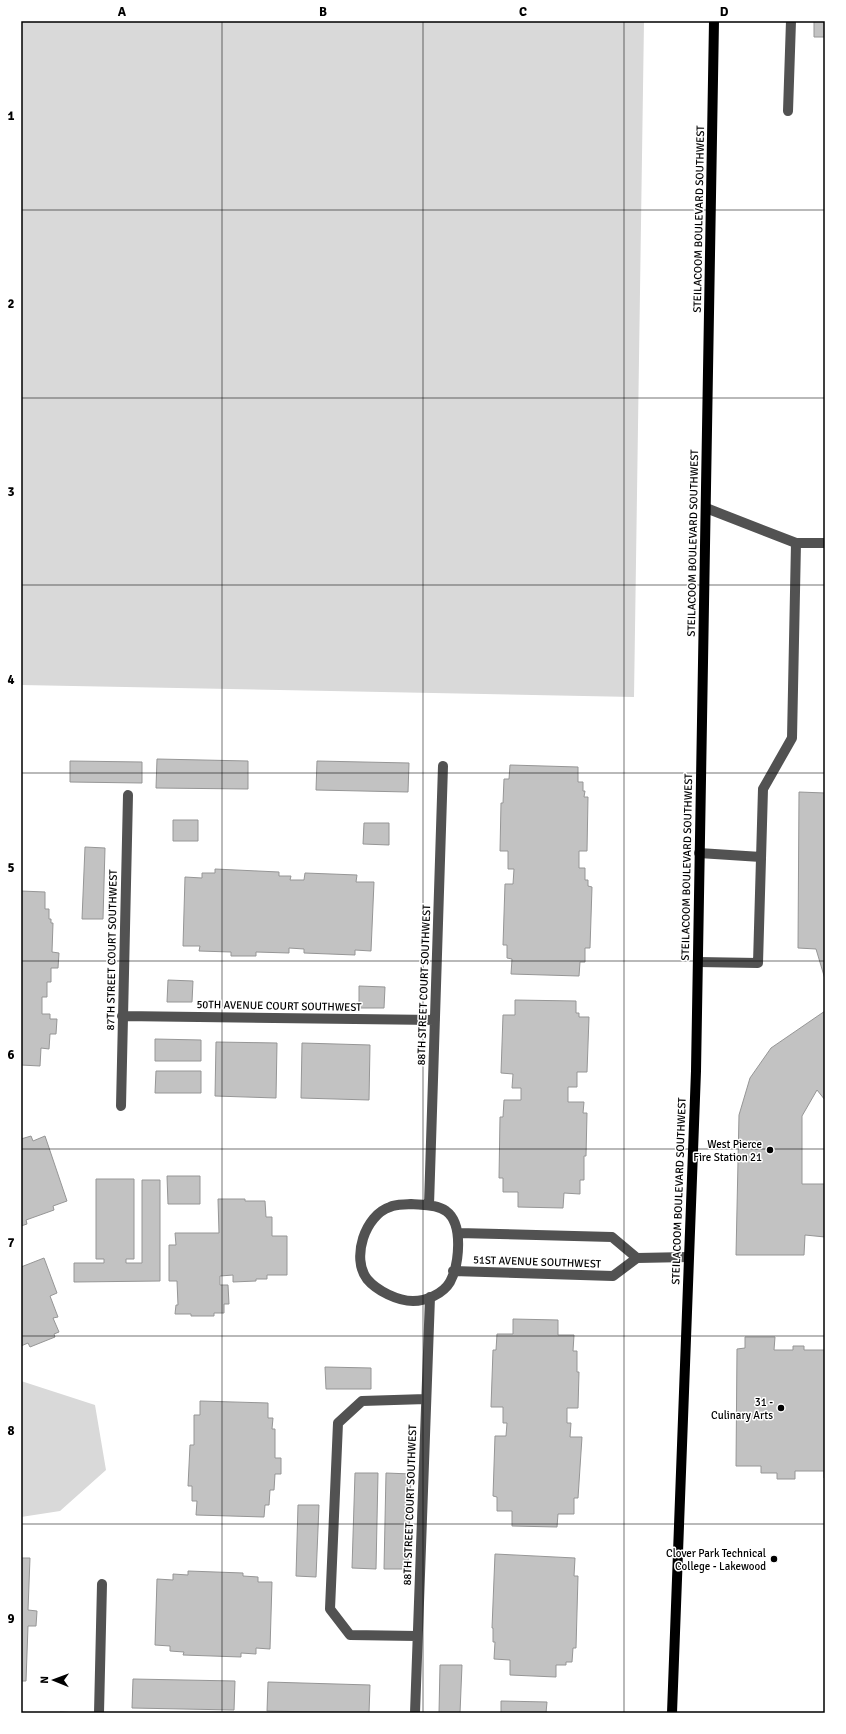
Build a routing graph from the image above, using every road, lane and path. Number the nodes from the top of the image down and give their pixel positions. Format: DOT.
graph roads {
  1 [pos="714,21"];
  2 [pos="791,21"];
  3 [pos="788,110"];
  4 [pos="706,508"];
  5 [pos="796,543"];
  6 [pos="825,543"];
  7 [pos="443,766"];
  8 [pos="128,795"];
  9 [pos="700,853"];
  10 [pos="761,857"];
  11 [pos="698,962"];
  12 [pos="122,1016"];
  13 [pos="435,1020"];
  14 [pos="120,1106"];
  15 [pos="429,1205"];
  16 [pos="458,1233"];
  17 [pos="688,1257"];
  18 [pos="637,1258"];
  19 [pos="453,1271"];
  20 [pos="430,1297"];
  21 [pos="426,1399"];
  22 [pos="102,1584"];
  23 [pos="417,1636"];
  24 [pos="98,1713"];
  25 [pos="415,1713"];
  26 [pos="672,1713"];
  1 -- 4 [label="main road, STEILACOOM BOULEVARD SOUTHWEST"];
  2 -- 3 [label="street"];
  4 -- 5 [label="street"];
  4 -- 9 [label="main road, STEILACOOM BOULEVARD SOUTHWEST"];
  5 -- 6 [label="street"];
  5 -- 10 [label="street"];
  7 -- 13 [label="street, 88TH STREET COURT SOUTHWEST"];
  8 -- 12 [label="street, 87TH STREET COURT SOUTHWEST"];
  9 -- 10 [label="street"];
  9 -- 11 [label="main road, STEILACOOM BOULEVARD SOUTHWEST"];
  10 -- 11 [label="street"];
  11 -- 17 [label="main road, STEILACOOM BOULEVARD SOUTHWEST"];
  12 -- 13 [label="street, 50TH AVENUE COURT SOUTHWEST"];
  12 -- 14 [label="street, 87TH STREET COURT SOUTHWEST"];
  13 -- 15 [label="street, 88TH STREET COURT SOUTHWEST"];
  15 -- 16 [label="street"];
  15 -- 20 [label="street"];
  16 -- 18 [label="street"];
  16 -- 19 [label="street"];
  17 -- 18 [label="street"];
  17 -- 26 [label="main road, STEILACOOM BOULEVARD SOUTHWEST"];
  18 -- 19 [label="street, 51ST AVENUE SOUTHWEST"];
  19 -- 20 [label="street"];
  20 -- 21 [label="street, 88TH STREET COURT SOUTHWEST"];
  21 -- 23 [label="street, 88TH STREET COURT SOUTHWEST"];
  21 -- 23 [label="street"];
  22 -- 24 [label="street"];
  23 -- 25 [label="street, 88TH STREET COURT SOUTHWEST"];
}
